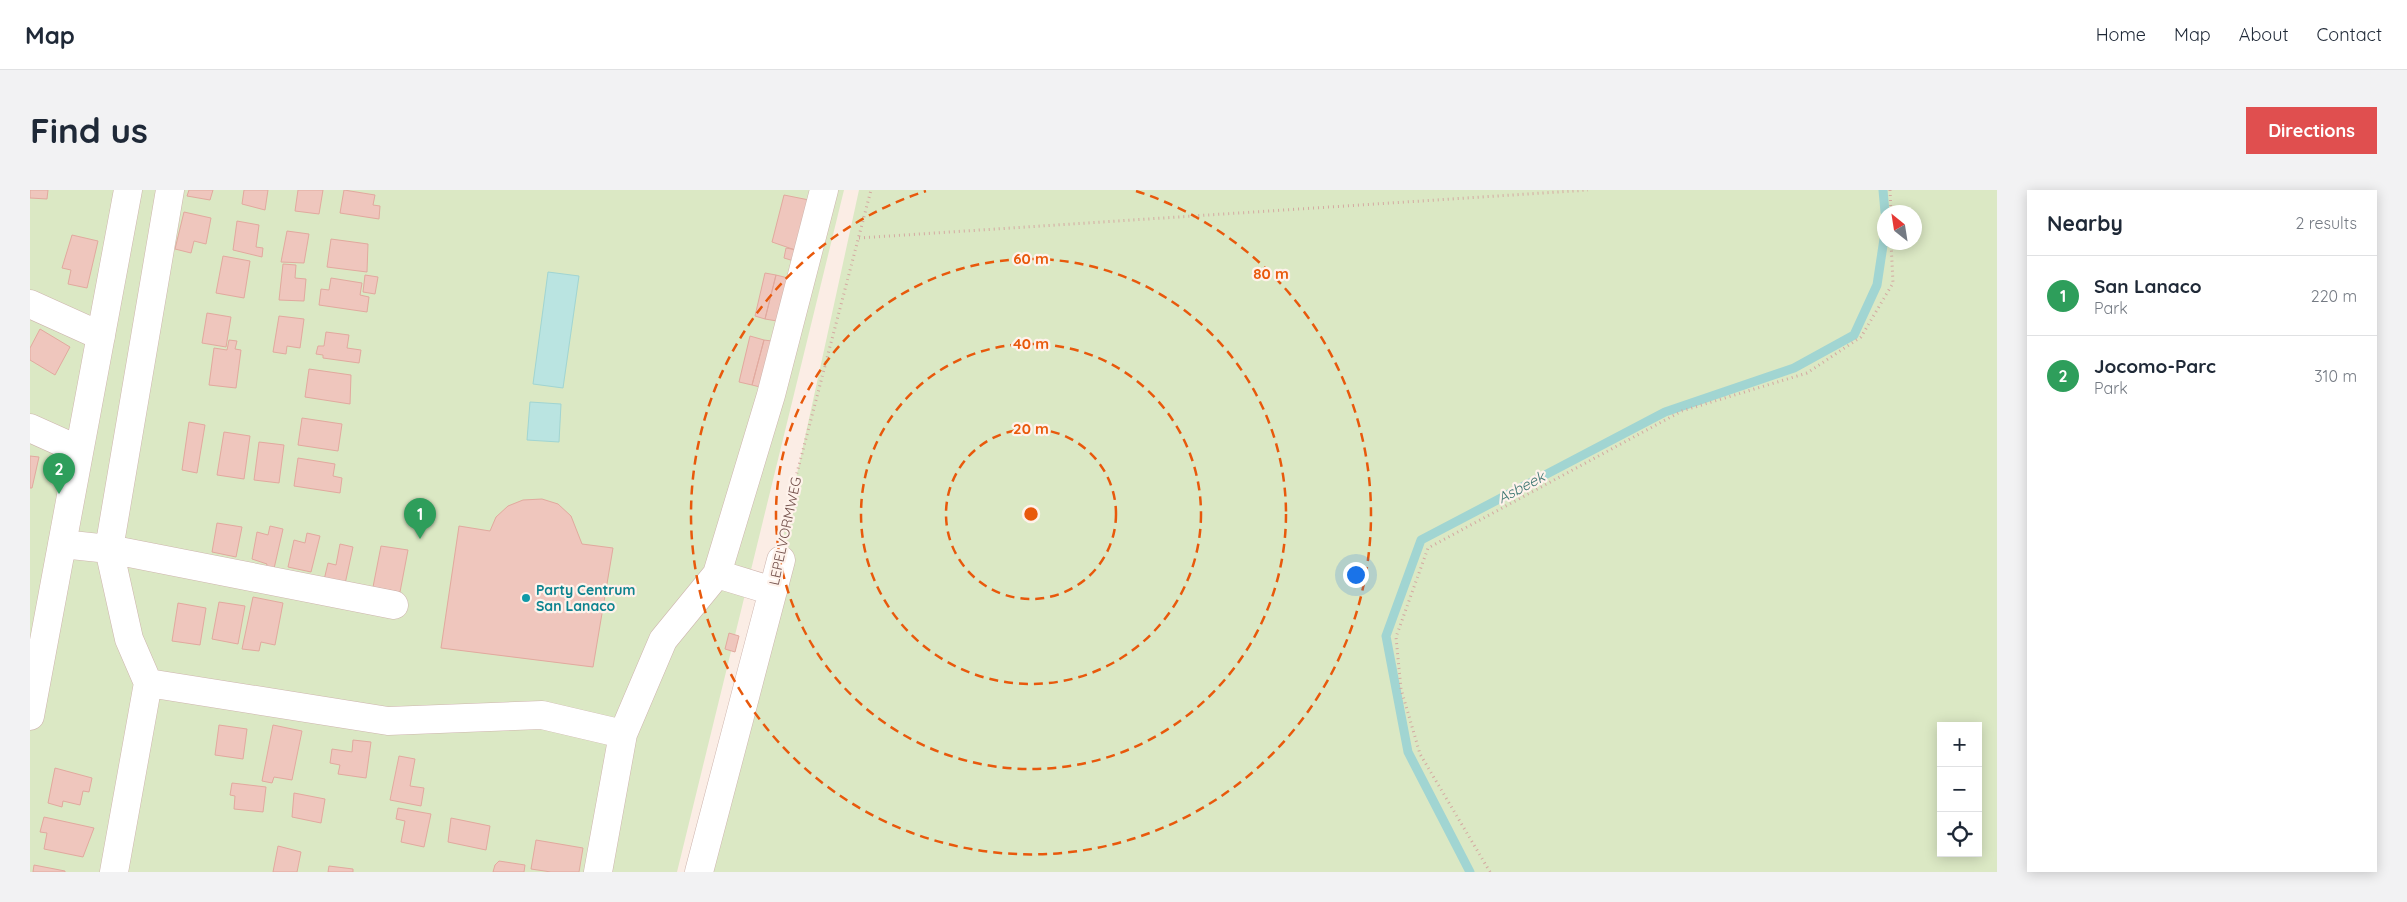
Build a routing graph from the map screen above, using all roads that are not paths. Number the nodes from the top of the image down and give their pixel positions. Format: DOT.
graph roads {
  1 [pos="128,190"];
  2 [pos="170,190"];
  3 [pos="824,190"];
  4 [pos="30,304"];
  5 [pos="101,336"];
  6 [pos="30,428"];
  7 [pos="79,450"];
  8 [pos="62,544"];
  9 [pos="108,549"];
  10 [pos="781,560"];
  11 [pos="717,574"];
  12 [pos="773,591"];
  13 [pos="394,605"];
  14 [pos="148,683"];
  15 [pos="30,716"];
  16 [pos="623,734"];
  17 [pos="114,872"];
  18 [pos="598,872"];
  19 [pos="700,872"];
  1 -- 5 [label="street"];
  2 -- 9 [label="street"];
  3 -- 11 [label="street"];
  4 -- 5 [label="street"];
  5 -- 7 [label="street"];
  6 -- 7 [label="street"];
  7 -- 8 [label="street"];
  8 -- 9 [label="street"];
  8 -- 15 [label="street"];
  9 -- 13 [label="street"];
  9 -- 14 [label="street"];
  10 -- 12 [label="street, LEPELVORMWEG"];
  11 -- 12 [label="street"];
  11 -- 16 [label="street"];
  12 -- 19 [label="street, LEPELVORMWEG"];
  14 -- 16 [label="street"];
  14 -- 17 [label="street"];
  16 -- 18 [label="street"];
}
